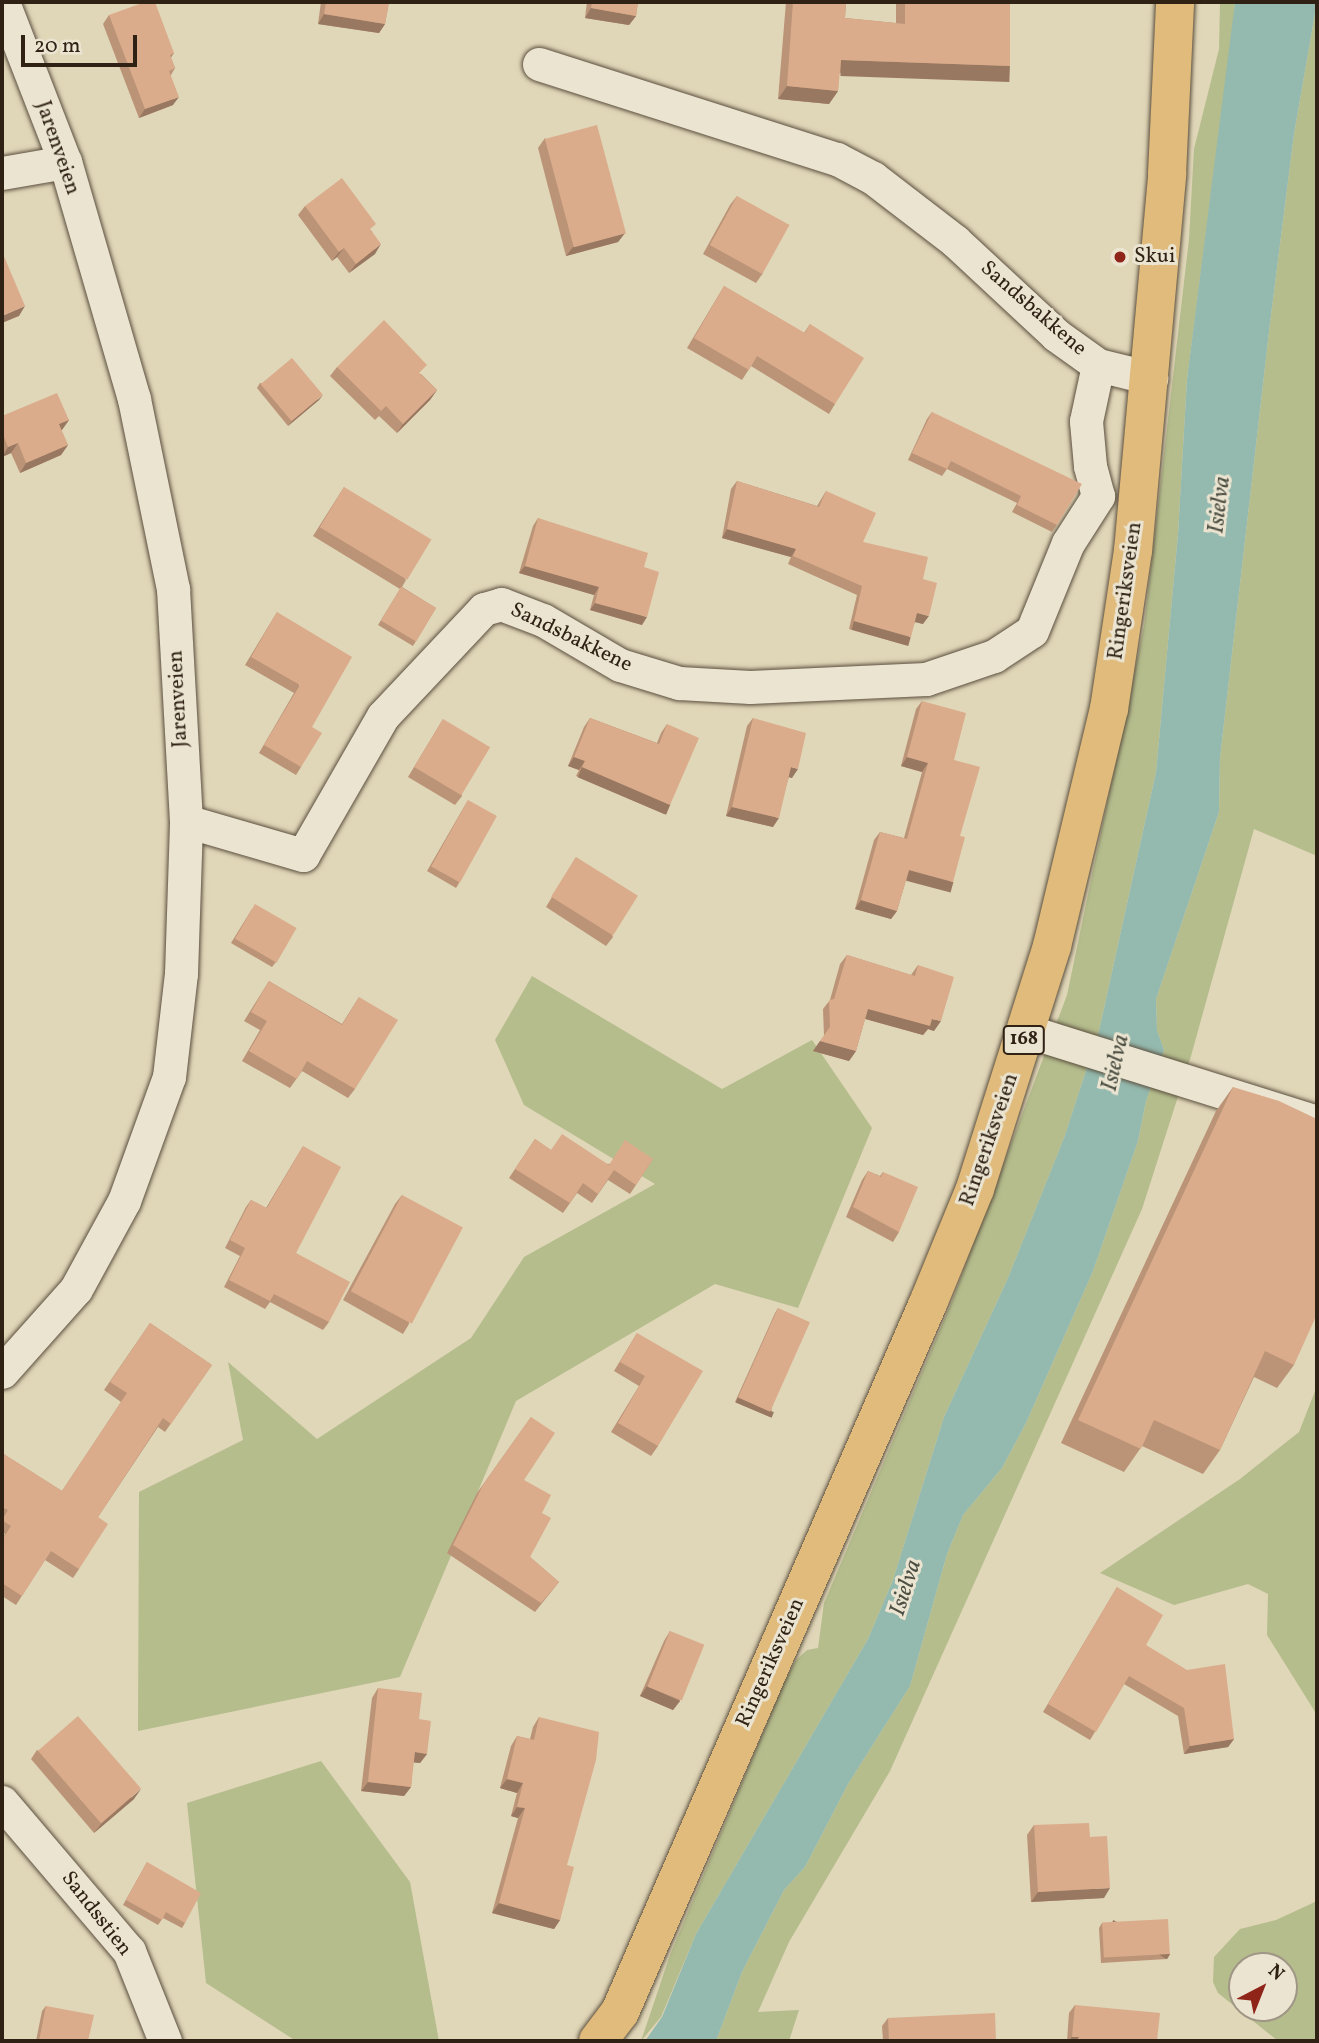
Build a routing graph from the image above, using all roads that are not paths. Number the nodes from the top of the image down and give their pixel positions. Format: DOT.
graph roads {
  1 [pos="4,2"];
  2 [pos="1175,2"];
  3 [pos="539,64"];
  4 [pos="65,162"];
  5 [pos="2,173"];
  6 [pos="1098,365"];
  7 [pos="1151,378"];
  8 [pos="186,821"];
  9 [pos="1027,1031"];
  10 [pos="1317,1122"];
  11 [pos="2,1372"];
  12 [pos="2,1802"];
  13 [pos="612,2032"];
  14 [pos="165,2041"];
  1 -- 4 [label="street, Jarenveien"];
  2 -- 7 [label="main road, Ringeriksveien / 168"];
  3 -- 6 [label="street, Sandsbakkene"];
  4 -- 5 [label="street"];
  4 -- 8 [label="street, Jarenveien"];
  6 -- 7 [label="street, Sandsbakkene"];
  6 -- 8 [label="street, Sandsbakkene"];
  7 -- 9 [label="main road, Ringeriksveien / 168"];
  8 -- 11 [label="street, Jarenveien"];
  9 -- 10 [label="street"];
  9 -- 13 [label="main road, Ringeriksveien / 168"];
  12 -- 14 [label="street, Sandsstien"];
}
